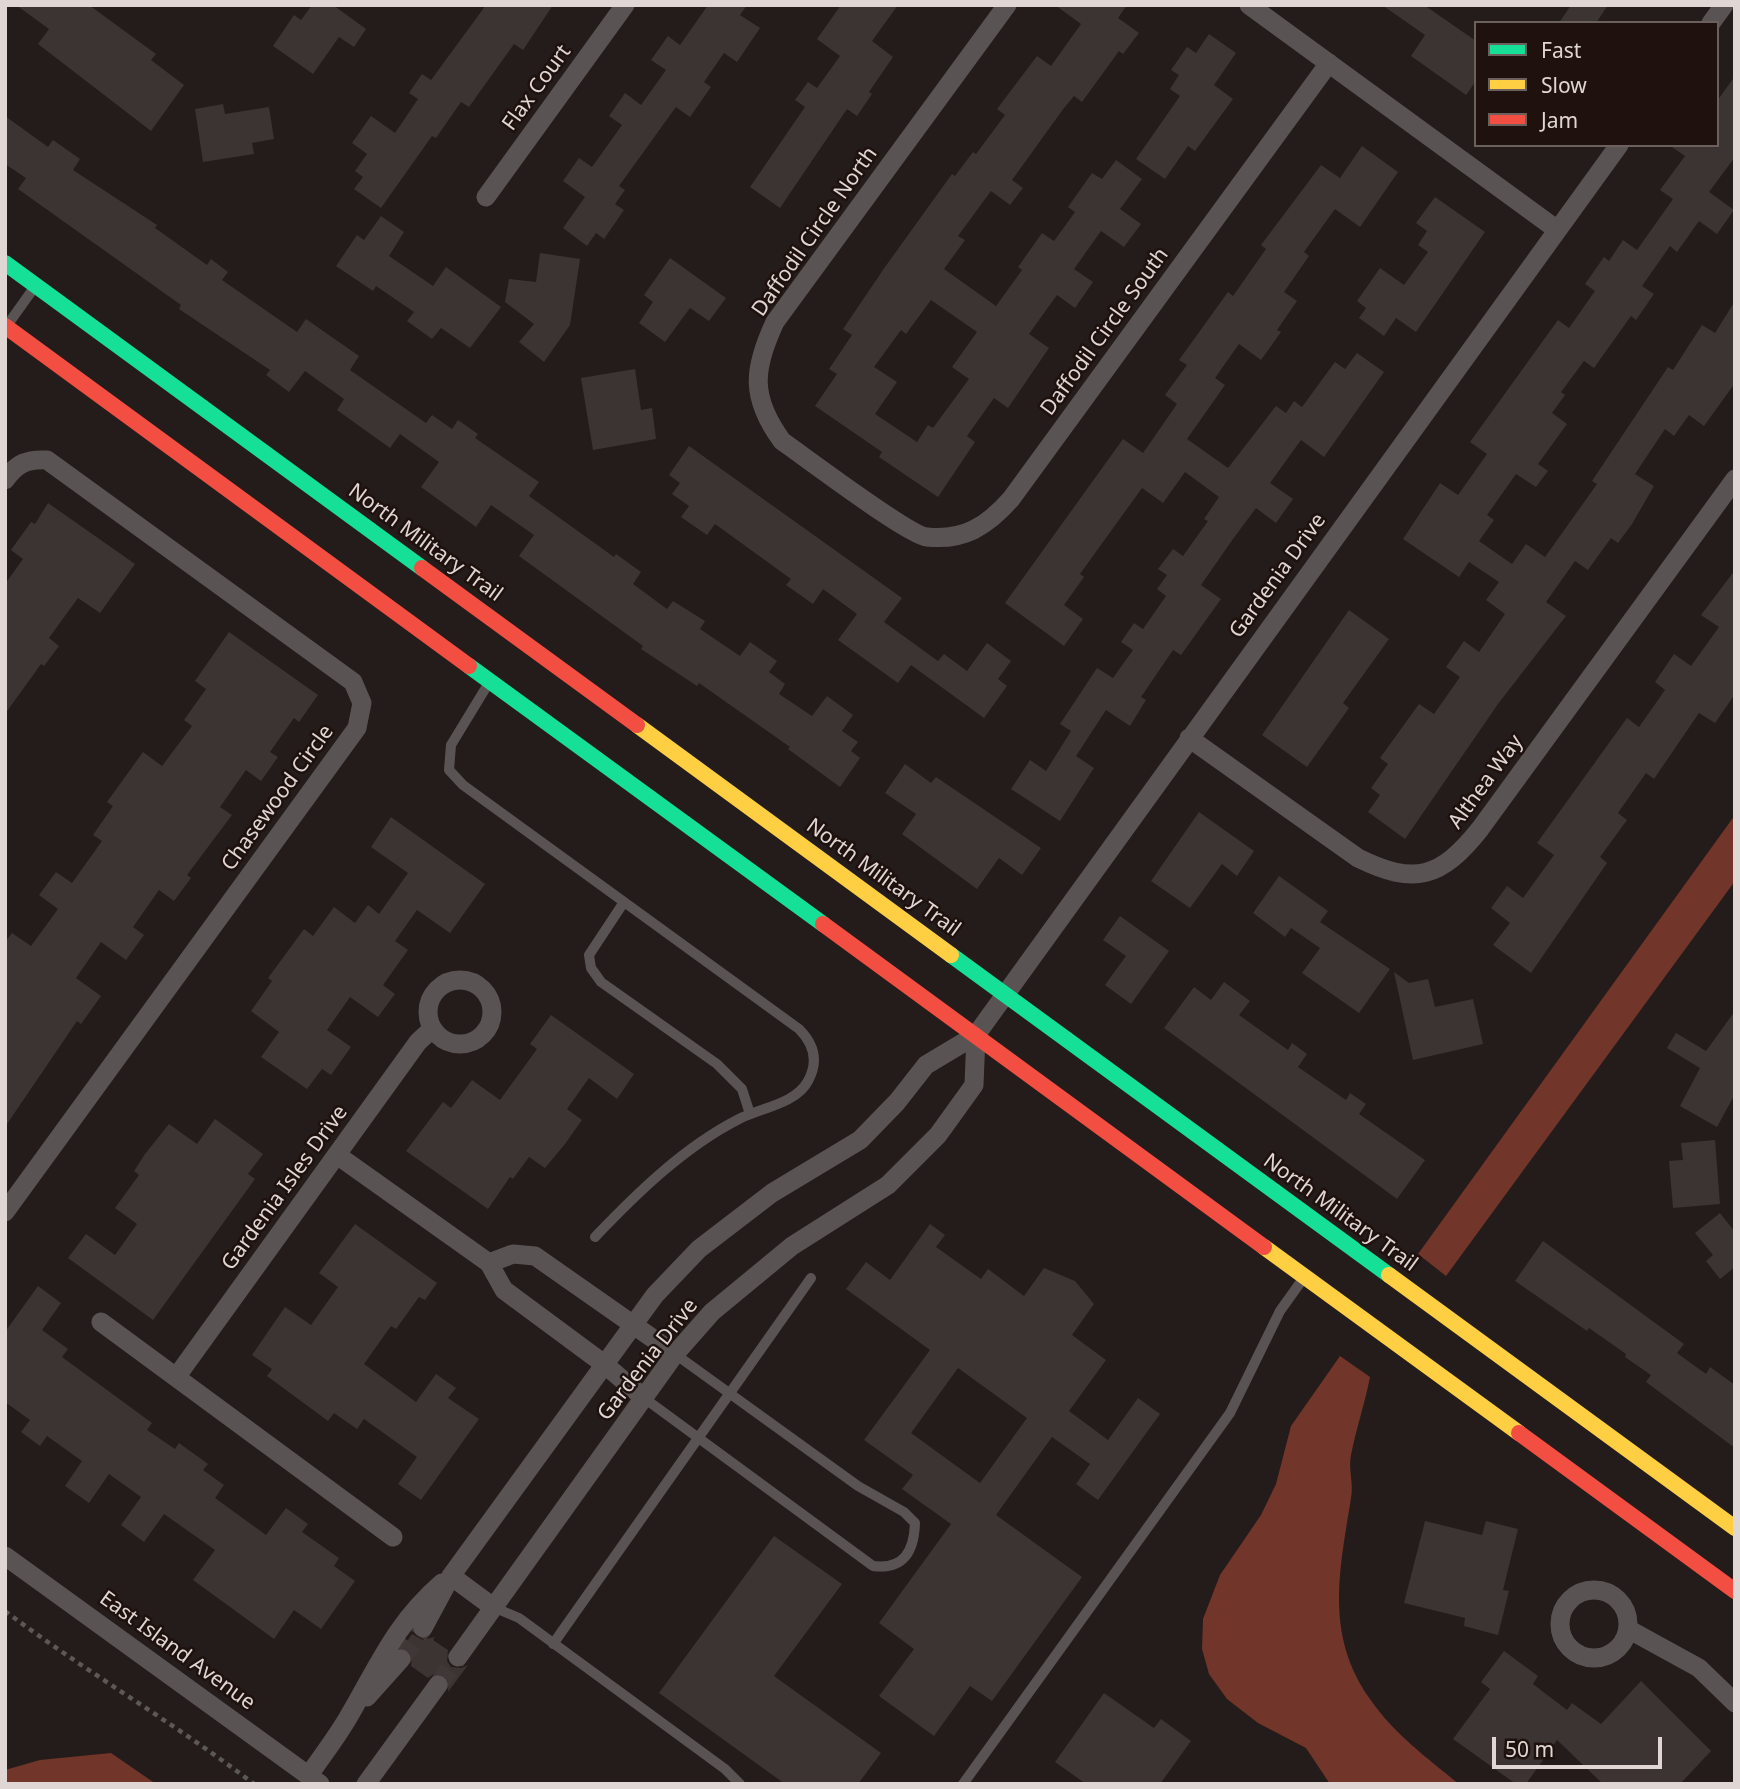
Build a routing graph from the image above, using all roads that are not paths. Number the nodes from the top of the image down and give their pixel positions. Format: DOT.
graph roads {
  1 [pos="625,5"];
  2 [pos="1007,5"];
  3 [pos="1249,5"];
  4 [pos="1724,5"];
  5 [pos="1712,21"];
  6 [pos="1329,63"];
  7 [pos="1618,147"];
  8 [pos="486,197"];
  9 [pos="1556,229"];
  10 [pos="5,263"];
  11 [pos="36,285"];
  12 [pos="5,326"];
  13 [pos="1735,479"];
  14 [pos="5,480"];
  15 [pos="875,505"];
  16 [pos="491,680"];
  17 [pos="1188,738"];
  18 [pos="624,902"];
  19 [pos="1006,994"];
  20 [pos="432,1029"];
  21 [pos="976,1035"];
  22 [pos="750,1114"];
  23 [pos="337,1155"];
  24 [pos="5,1212"];
  25 [pos="595,1237"];
  26 [pos="489,1263"];
  27 [pos="1306,1276"];
  28 [pos="811,1278"];
  29 [pos="101,1322"];
  30 [pos="633,1325"];
  31 [pos="675,1354"];
  32 [pos="604,1364"];
  33 [pos="177,1376"];
  34 [pos="731,1395"];
  35 [pos="644,1398"];
  36 [pos="699,1438"];
  37 [pos="1735,1528"];
  38 [pos="393,1537"];
  39 [pos="5,1556"];
  40 [pos="451,1576"];
  41 [pos="1735,1591"];
  42 [pos="493,1607"];
  43 [pos="423,1628"];
  44 [pos="1628,1629"];
  45 [pos="553,1644"];
  46 [pos="458,1657"];
  47 [pos="401,1659"];
  48 [pos="438,1685"];
  49 [pos="1735,1703"];
  50 [pos="348,1717"];
  51 [pos="382,1761"];
  52 [pos="314,1779"];
  53 [pos="366,1784"];
  54 [pos="384,1784"];
  55 [pos="740,1784"];
  56 [pos="963,1784"];
  1 -- 8 [label="street, Flax Court"];
  2 -- 15 [label="street, Daffodil Circle North"];
  3 -- 6 [label="street"];
  4 -- 5 [label="street"];
  6 -- 9 [label="street"];
  6 -- 15 [label="street, Daffodil Circle South"];
  7 -- 9 [label="street, Gardenia Drive"];
  9 -- 17 [label="street, Gardenia Drive"];
  10 -- 11 [label="main road, North Military Trail"];
  11 -- 12 [label="lane"];
  11 -- 19 [label="main road, North Military Trail"];
  12 -- 16 [label="main road"];
  13 -- 17 [label="street, Althea Way"];
  14 -- 24 [label="street, Chasewood Circle"];
  16 -- 18 [label="lane"];
  16 -- 21 [label="main road"];
  17 -- 19 [label="street, Gardenia Drive"];
  18 -- 22 [label="lane"];
  18 -- 22 [label="lane"];
  19 -- 21 [label="street, Gardenia Drive"];
  19 -- 37 [label="main road, North Military Trail"];
  20 -- 23 [label="street, Gardenia Isles Drive"];
  21 -- 27 [label="main road"];
  21 -- 30 [label="street, Gardenia Drive"];
  21 -- 31 [label="street, Gardenia Drive"];
  22 -- 25 [label="lane"];
  23 -- 26 [label="street"];
  23 -- 33 [label="street, Gardenia Isles Drive"];
  26 -- 30 [label="street"];
  26 -- 32 [label="street"];
  27 -- 41 [label="main road"];
  27 -- 56 [label="lane"];
  28 -- 34 [label="lane"];
  29 -- 33 [label="street"];
  30 -- 31 [label="street"];
  30 -- 32 [label="street, Gardenia Drive"];
  31 -- 34 [label="lane"];
  31 -- 35 [label="street, Gardenia Drive"];
  32 -- 35 [label="street"];
  32 -- 40 [label="street, Gardenia Drive"];
  33 -- 38 [label="street"];
  34 -- 36 [label="lane"];
  34 -- 36 [label="lane"];
  35 -- 36 [label="lane"];
  35 -- 42 [label="street, Gardenia Drive"];
  36 -- 45 [label="lane"];
  39 -- 52 [label="street, East Island Avenue"];
  40 -- 42 [label="street"];
  40 -- 43 [label="street, Gardenia Drive"];
  40 -- 50 [label="street, Gardenia Drive"];
  42 -- 45 [label="lane"];
  42 -- 46 [label="street, Gardenia Drive"];
  44 -- 49 [label="street"];
  45 -- 55 [label="lane"];
  47 -- 50 [label="street, Gardenia Drive"];
  48 -- 51 [label="street"];
  50 -- 52 [label="street, Gardenia Drive"];
  51 -- 53 [label="street"];
  51 -- 54 [label="street"];
}
